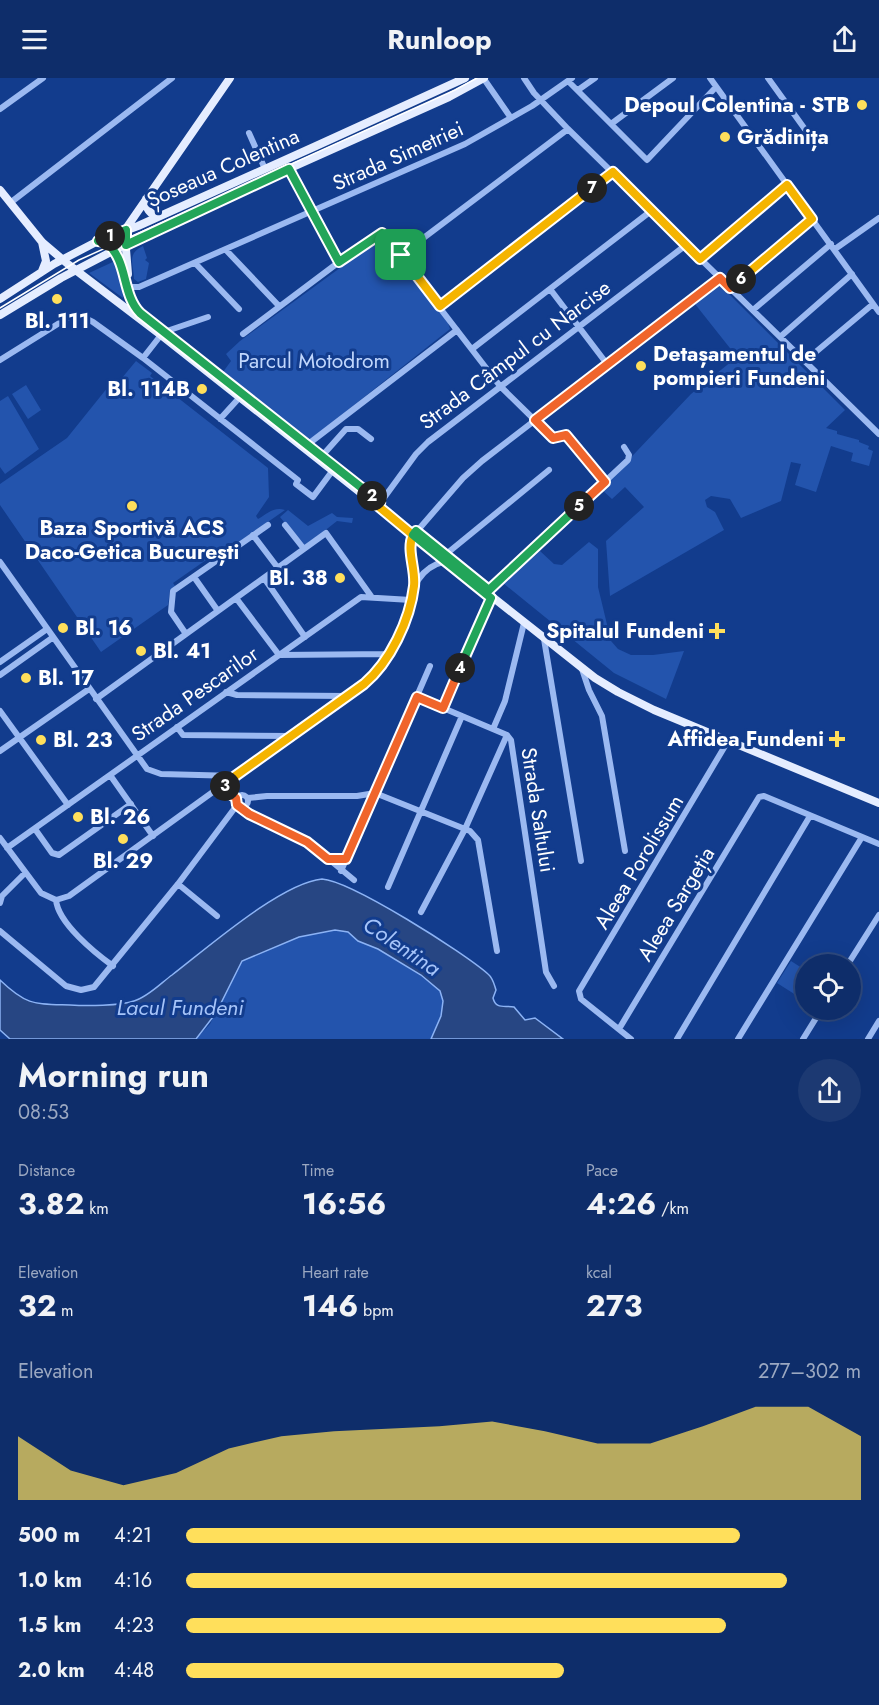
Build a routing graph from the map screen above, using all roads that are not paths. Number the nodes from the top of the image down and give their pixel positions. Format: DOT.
graph roads {
  1 [pos="43,78"];
  2 [pos="172,78"];
  3 [pos="230,78"];
  4 [pos="465,78"];
  5 [pos="484,78"];
  6 [pos="518,78"];
  7 [pos="524,78"];
  8 [pos="595,78"];
  9 [pos="673,78"];
  10 [pos="710,78"];
  11 [pos="768,78"];
  12 [pos="570,79"];
  13 [pos="447,82"];
  14 [pos="716,87"];
  15 [pos="530,88"];
  16 [pos="578,90"];
  17 [pos="541,100"];
  18 [pos="0,109"];
  19 [pos="511,118"];
  20 [pos="611,124"];
  21 [pos="568,129"];
  22 [pos="807,132"];
  23 [pos="249,133"];
  24 [pos="265,169"];
  25 [pos="289,169"];
  26 [pos="613,172"];
  27 [pos="787,185"];
  28 [pos="0,190"];
  29 [pos="146,199"];
  30 [pos="10,203"];
  31 [pos="651,211"];
  32 [pos="313,212"];
  33 [pos="159,216"];
  34 [pos="879,218"];
  35 [pos="812,219"];
  36 [pos="126,230"];
  37 [pos="98,241"];
  38 [pos="42,242"];
  39 [pos="126,245"];
  40 [pos="686,245"];
  41 [pos="833,246"];
  42 [pos="114,250"];
  43 [pos="226,250"];
  44 [pos="401,255"];
  45 [pos="62,259"];
  46 [pos="700,259"];
  47 [pos="339,262"];
  48 [pos="195,263"];
  49 [pos="75,270"];
  50 [pos="41,273"];
  51 [pos="852,274"];
  52 [pos="720,278"];
  53 [pos="730,288"];
  54 [pos="550,289"];
  55 [pos="129,291"];
  56 [pos="0,299"];
  57 [pos="119,302"];
  58 [pos="873,304"];
  59 [pos="279,306"];
  60 [pos="440,306"];
  61 [pos="239,309"];
  62 [pos="753,310"];
  63 [pos="879,312"];
  64 [pos="0,315"];
  65 [pos="208,317"];
  66 [pos="579,327"];
  67 [pos="457,330"];
  68 [pos="162,333"];
  69 [pos="243,334"];
  70 [pos="780,337"];
  71 [pos="472,349"];
  72 [pos="142,358"];
  73 [pos="0,360"];
  74 [pos="805,361"];
  75 [pos="607,364"];
  76 [pos="500,386"];
  77 [pos="240,397"];
  78 [pos="218,418"];
  79 [pos="535,420"];
  80 [pos="878,430"];
  81 [pos="371,440"];
  82 [pos="307,445"];
  83 [pos="624,447"];
  84 [pos="322,456"];
  85 [pos="333,470"];
  86 [pos="549,470"];
  87 [pos="605,482"];
  88 [pos="379,504"];
  89 [pos="268,525"];
  90 [pos="285,525"];
  91 [pos="415,533"];
  92 [pos="253,535"];
  93 [pos="304,549"];
  94 [pos="446,558"];
  95 [pos="0,562"];
  96 [pos="278,568"];
  97 [pos="194,577"];
  98 [pos="264,578"];
  99 [pos="415,585"];
  100 [pos="490,594"];
  101 [pos="371,596"];
  102 [pos="236,598"];
  103 [pos="411,600"];
  104 [pos="218,611"];
  105 [pos="524,623"];
  106 [pos="46,629"];
  107 [pos="186,634"];
  108 [pos="305,637"];
  109 [pos="52,638"];
  110 [pos="544,639"];
  111 [pos="390,654"];
  112 [pos="279,655"];
  113 [pos="0,662"];
  114 [pos="430,666"];
  115 [pos="582,669"];
  116 [pos="0,675"];
  117 [pos="89,689"];
  118 [pos="226,692"];
  119 [pos="348,696"];
  120 [pos="417,697"];
  121 [pos="96,699"];
  122 [pos="443,708"];
  123 [pos="0,711"];
  124 [pos="462,716"];
  125 [pos="177,727"];
  126 [pos="493,729"];
  127 [pos="507,735"];
  128 [pos="290,736"];
  129 [pos="19,738"];
  130 [pos="728,741"];
  131 [pos="0,751"];
  132 [pos="136,755"];
  133 [pos="110,775"];
  134 [pos="236,776"];
  135 [pos="224,784"];
  136 [pos="375,793"];
  137 [pos="248,798"];
  138 [pos="879,798"];
  139 [pos="879,803"];
  140 [pos="131,804"];
  141 [pos="239,804"];
  142 [pos="68,806"];
  143 [pos="420,811"];
  144 [pos="810,816"];
  145 [pos="35,829"];
  146 [pos="465,829"];
  147 [pos="153,836"];
  148 [pos="862,837"];
  149 [pos="0,838"];
  150 [pos="879,844"];
  151 [pos="7,849"];
  152 [pos="626,850"];
  153 [pos="328,859"];
  154 [pos="346,859"];
  155 [pos="581,861"];
  156 [pos="341,871"];
  157 [pos="25,873"];
  158 [pos="354,880"];
  159 [pos="178,884"];
  160 [pos="388,887"];
  161 [pos="1,898"];
  162 [pos="56,900"];
  163 [pos="421,912"];
  164 [pos="879,915"];
  165 [pos="217,916"];
  166 [pos="0,931"];
  167 [pos="497,951"];
  168 [pos="854,954"];
  169 [pos="113,966"];
  170 [pos="554,986"];
  171 [pos="815,1020"];
  172 [pos="879,1020"];
  173 [pos="619,1029"];
  174 [pos="631,1039"];
  175 [pos="676,1039"];
  176 [pos="738,1039"];
  177 [pos="803,1039"];
  178 [pos="868,1039"];
  1 -- 18 [label="street"];
  2 -- 30 [label="street"];
  3 -- 29 [label="main road"];
  4 -- 13 [label="main road, Șoseaua Colentina"];
  5 -- 19 [label="street"];
  5 -- 25 [label="main road, Șoseaua Colentina"];
  6 -- 15 [label="street"];
  7 -- 15 [label="street"];
  8 -- 16 [label="street"];
  9 -- 20 [label="street"];
  10 -- 14 [label="street"];
  11 -- 22 [label="street"];
  12 -- 16 [label="street"];
  12 -- 17 [label="street, Strada Simetriei"];
  13 -- 24 [label="main road, Șoseaua Colentina"];
  14 -- 20 [label="street"];
  14 -- 27 [label="street"];
  15 -- 17 [label="street"];
  16 -- 20 [label="street"];
  17 -- 19 [label="street, Strada Simetriei"];
  17 -- 21 [label="street"];
  19 -- 32 [label="street, Strada Simetriei"];
  21 -- 26 [label="street"];
  21 -- 44 [label="street"];
  23 -- 24 [label="street"];
  24 -- 33 [label="main road, Șoseaua Colentina"];
  25 -- 32 [label="street"];
  25 -- 39 [label="main road, Șoseaua Colentina"];
  26 -- 31 [label="street"];
  26 -- 60 [label="street"];
  27 -- 35 [label="street"];
  27 -- 46 [label="street"];
  28 -- 30 [label="main road"];
  29 -- 33 [label="main road"];
  29 -- 36 [label="main road"];
  30 -- 38 [label="main road"];
  31 -- 40 [label="street"];
  31 -- 54 [label="street"];
  32 -- 43 [label="street, Strada Simetriei"];
  32 -- 47 [label="street"];
  33 -- 36 [label="main road, Șoseaua Colentina"];
  34 -- 41 [label="street"];
  35 -- 41 [label="street"];
  35 -- 53 [label="street"];
  36 -- 37 [label="main road, Șoseaua Colentina"];
  36 -- 39 [label="main road"];
  37 -- 42 [label="main road"];
  37 -- 45 [label="main road, Șoseaua Colentina"];
  38 -- 45 [label="main road"];
  38 -- 50 [label="main road"];
  39 -- 42 [label="main road, Șoseaua Colentina"];
  39 -- 55 [label="main road"];
  40 -- 46 [label="street"];
  40 -- 66 [label="street, Strada Câmpul cu Narcise"];
  41 -- 51 [label="street"];
  41 -- 62 [label="street"];
  42 -- 49 [label="main road, Șoseaua Colentina"];
  42 -- 55 [label="main road"];
  43 -- 48 [label="street, Strada Simetriei"];
  43 -- 59 [label="street"];
  44 -- 47 [label="street"];
  44 -- 60 [label="street"];
  45 -- 49 [label="main road"];
  45 -- 50 [label="main road, Șoseaua Colentina"];
  46 -- 52 [label="street"];
  47 -- 59 [label="street"];
  48 -- 55 [label="street, Strada Simetriei"];
  48 -- 61 [label="street"];
  49 -- 57 [label="main road"];
  49 -- 64 [label="main road, Șoseaua Colentina"];
  50 -- 56 [label="main road, Șoseaua Colentina"];
  51 -- 58 [label="street"];
  51 -- 70 [label="street"];
  52 -- 53 [label="street"];
  52 -- 75 [label="street"];
  53 -- 62 [label="street"];
  54 -- 66 [label="street"];
  54 -- 71 [label="street"];
  55 -- 57 [label="main road"];
  55 -- 68 [label="main road"];
  57 -- 68 [label="main road"];
  58 -- 63 [label="street"];
  58 -- 74 [label="street"];
  59 -- 69 [label="street"];
  60 -- 67 [label="street"];
  62 -- 70 [label="street"];
  65 -- 68 [label="street"];
  66 -- 75 [label="street"];
  66 -- 76 [label="street, Strada Câmpul cu Narcise"];
  67 -- 71 [label="street"];
  67 -- 82 [label="street"];
  68 -- 72 [label="street"];
  68 -- 77 [label="main road"];
  68 -- 82 [label="main road"];
  70 -- 74 [label="street"];
  71 -- 76 [label="street"];
  72 -- 73 [label="street"];
  72 -- 78 [label="street"];
  74 -- 80 [label="street"];
  75 -- 79 [label="street"];
  76 -- 79 [label="street"];
  76 -- 88 [label="street, Strada Câmpul cu Narcise"];
  77 -- 78 [label="street"];
  77 -- 85 [label="main road"];
  78 -- 85 [label="street"];
  79 -- 87 [label="street"];
  79 -- 91 [label="street"];
  81 -- 84 [label="street"];
  82 -- 84 [label="main road"];
  83 -- 87 [label="street"];
  84 -- 88 [label="main road"];
  85 -- 88 [label="main road"];
  86 -- 94 [label="street"];
  87 -- 100 [label="street"];
  88 -- 91 [label="main road"];
  89 -- 92 [label="street"];
  90 -- 93 [label="street"];
  91 -- 94 [label="main road"];
  91 -- 99 [label="street"];
  92 -- 96 [label="street"];
  92 -- 97 [label="street"];
  93 -- 96 [label="street"];
  93 -- 101 [label="street"];
  94 -- 99 [label="street"];
  94 -- 100 [label="main road"];
  95 -- 106 [label="street"];
  96 -- 98 [label="street"];
  97 -- 104 [label="street"];
  97 -- 107 [label="street"];
  98 -- 102 [label="street"];
  98 -- 108 [label="street"];
  99 -- 103 [label="street"];
  100 -- 105 [label="main road"];
  100 -- 122 [label="street"];
  100 -- 138 [label="main road"];
  101 -- 103 [label="street"];
  101 -- 108 [label="street, Strada Pescarilor"];
  102 -- 104 [label="street"];
  102 -- 112 [label="street"];
  103 -- 111 [label="street"];
  104 -- 107 [label="street"];
  105 -- 110 [label="main road"];
  105 -- 126 [label="street"];
  106 -- 109 [label="street"];
  106 -- 113 [label="street"];
  107 -- 121 [label="street"];
  108 -- 112 [label="street, Strada Pescarilor"];
  109 -- 116 [label="street"];
  109 -- 117 [label="street"];
  110 -- 115 [label="main road"];
  110 -- 155 [label="street"];
  111 -- 112 [label="street"];
  111 -- 119 [label="street"];
  112 -- 118 [label="street, Strada Pescarilor"];
  114 -- 120 [label="street"];
  115 -- 130 [label="main road"];
  115 -- 152 [label="street"];
  117 -- 121 [label="street"];
  117 -- 129 [label="street"];
  118 -- 119 [label="street"];
  118 -- 125 [label="street, Strada Pescarilor"];
  119 -- 128 [label="street"];
  120 -- 122 [label="street, Strada Saltului"];
  120 -- 136 [label="street"];
  121 -- 132 [label="street"];
  122 -- 124 [label="street, Strada Saltului"];
  123 -- 129 [label="street"];
  124 -- 126 [label="street, Strada Saltului"];
  124 -- 143 [label="street"];
  125 -- 128 [label="street"];
  125 -- 132 [label="street, Strada Pescarilor"];
  126 -- 127 [label="street, Strada Saltului"];
  127 -- 146 [label="street"];
  127 -- 170 [label="street, Strada Saltului"];
  128 -- 134 [label="street"];
  129 -- 131 [label="street"];
  129 -- 142 [label="street"];
  130 -- 139 [label="main road"];
  130 -- 173 [label="street, Aleea Porolissum"];
  132 -- 133 [label="street, Strada Pescarilor"];
  132 -- 134 [label="street"];
  133 -- 140 [label="street"];
  133 -- 142 [label="street, Strada Pescarilor"];
  134 -- 135 [label="street"];
  135 -- 141 [label="street"];
  135 -- 147 [label="street"];
  136 -- 137 [label="street"];
  136 -- 143 [label="street"];
  136 -- 154 [label="street"];
  137 -- 141 [label="street"];
  137 -- 141 [label="street"];
  140 -- 145 [label="street"];
  140 -- 147 [label="street"];
  141 -- 153 [label="street"];
  141 -- 159 [label="street"];
  142 -- 145 [label="street, Strada Pescarilor"];
  143 -- 146 [label="street"];
  143 -- 160 [label="street"];
  144 -- 148 [label="street"];
  144 -- 173 [label="street, Aleea Sargeția"];
  144 -- 175 [label="street"];
  145 -- 151 [label="street, Strada Pescarilor"];
  146 -- 163 [label="street"];
  146 -- 167 [label="street"];
  147 -- 162 [label="street"];
  148 -- 150 [label="street"];
  148 -- 176 [label="street"];
  149 -- 151 [label="street"];
  151 -- 157 [label="street"];
  153 -- 154 [label="street"];
  153 -- 156 [label="street"];
  154 -- 156 [label="street"];
  156 -- 158 [label="street"];
  157 -- 161 [label="street"];
  157 -- 162 [label="street"];
  159 -- 165 [label="street"];
  159 -- 169 [label="street"];
  162 -- 169 [label="street"];
  164 -- 168 [label="street"];
  166 -- 169 [label="street"];
  171 -- 177 [label="street"];
  172 -- 178 [label="street"];
  173 -- 174 [label="street"];
}
